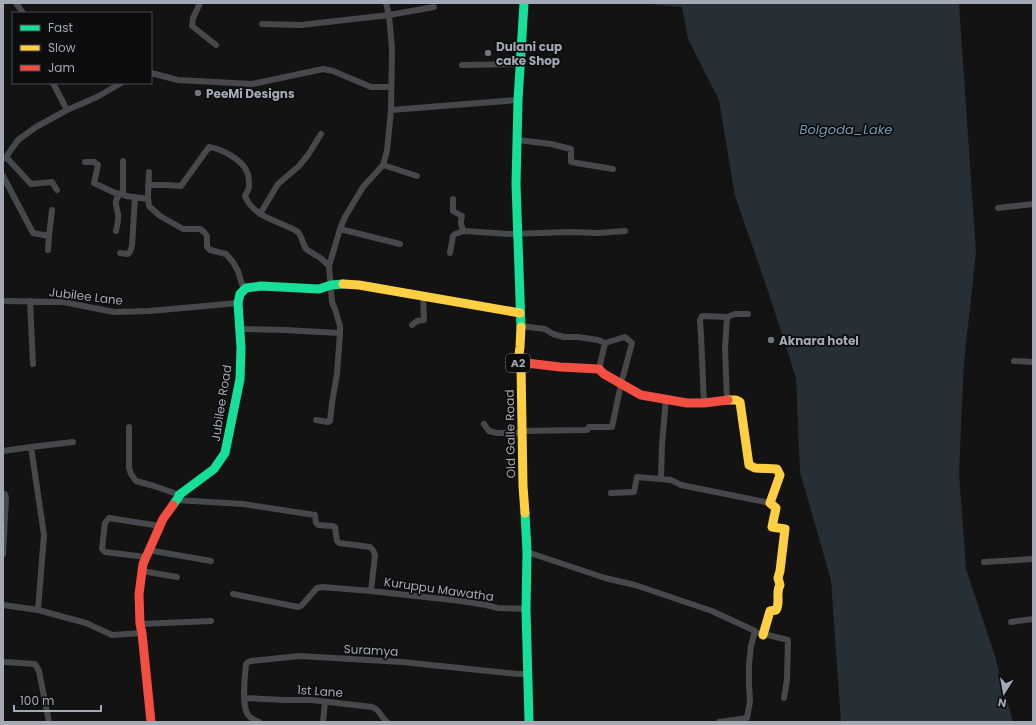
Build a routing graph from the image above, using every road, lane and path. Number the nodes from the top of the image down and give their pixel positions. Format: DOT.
graph roads {
  1 [pos="16,3"];
  2 [pos="200,3"];
  3 [pos="386,3"];
  4 [pos="524,3"];
  5 [pos="434,7"];
  6 [pos="22,12"];
  7 [pos="388,15"];
  8 [pos="262,24"];
  9 [pos="216,45"];
  10 [pos="520,64"];
  11 [pos="462,65"];
  12 [pos="152,73"];
  13 [pos="54,84"];
  14 [pos="119,84"];
  15 [pos="391,87"];
  16 [pos="518,100"];
  17 [pos="67,110"];
  18 [pos="391,110"];
  19 [pos="321,134"];
  20 [pos="518,140"];
  21 [pos="5,158"];
  22 [pos="123,161"];
  23 [pos="85,162"];
  24 [pos="383,165"];
  25 [pos="613,169"];
  26 [pos="149,172"];
  27 [pos="3,176"];
  28 [pos="417,176"];
  29 [pos="148,185"];
  30 [pos="56,190"];
  31 [pos="123,194"];
  32 [pos="135,197"];
  33 [pos="148,199"];
  34 [pos="453,199"];
  35 [pos="1033,204"];
  36 [pos="998,208"];
  37 [pos="52,210"];
  38 [pos="260,214"];
  39 [pos="340,229"];
  40 [pos="116,231"];
  41 [pos="464,231"];
  42 [pos="625,231"];
  43 [pos="517,234"];
  44 [pos="49,236"];
  45 [pos="400,244"];
  46 [pos="48,250"];
  47 [pos="120,253"];
  48 [pos="450,253"];
  49 [pos="329,266"];
  50 [pos="331,286"];
  51 [pos="244,291"];
  52 [pos="423,296"];
  53 [pos="3,301"];
  54 [pos="30,301"];
  55 [pos="238,303"];
  56 [pos="520,313"];
  57 [pos="748,314"];
  58 [pos="727,317"];
  59 [pos="412,325"];
  60 [pos="521,326"];
  61 [pos="240,329"];
  62 [pos="340,333"];
  63 [pos="605,343"];
  64 [pos="1014,361"];
  65 [pos="518,362"];
  66 [pos="1033,362"];
  67 [pos="33,364"];
  68 [pos="599,369"];
  69 [pos="621,384"];
  70 [pos="666,399"];
  71 [pos="727,400"];
  72 [pos="704,403"];
  73 [pos="316,420"];
  74 [pos="484,424"];
  75 [pos="129,427"];
  76 [pos="522,432"];
  77 [pos="73,442"];
  78 [pos="31,447"];
  79 [pos="3,451"];
  80 [pos="661,479"];
  81 [pos="611,493"];
  82 [pos="3,494"];
  83 [pos="178,498"];
  84 [pos="770,503"];
  85 [pos="160,526"];
  86 [pos="527,552"];
  87 [pos="3,554"];
  88 [pos="147,554"];
  89 [pos="1033,559"];
  90 [pos="211,561"];
  91 [pos="984,562"];
  92 [pos="142,571"];
  93 [pos="177,577"];
  94 [pos="371,591"];
  95 [pos="233,594"];
  96 [pos="3,604"];
  97 [pos="526,609"];
  98 [pos="38,610"];
  99 [pos="1033,619"];
  100 [pos="211,621"];
  101 [pos="1011,622"];
  102 [pos="141,628"];
  103 [pos="759,633"];
  104 [pos="5,662"];
  105 [pos="528,674"];
  106 [pos="244,698"];
  107 [pos="784,698"];
  108 [pos="326,702"];
  109 [pos="748,720"];
  110 [pos="49,722"];
  111 [pos="151,722"];
  112 [pos="259,722"];
  113 [pos="323,722"];
  114 [pos="387,722"];
  115 [pos="529,722"];
  116 [pos="719,722"];
  1 -- 6 [label="street"];
  2 -- 9 [label="street"];
  3 -- 7 [label="street"];
  4 -- 10 [label="main road, Old Galle Road / A2"];
  5 -- 7 [label="street"];
  7 -- 8 [label="street"];
  7 -- 15 [label="street"];
  10 -- 11 [label="street"];
  10 -- 16 [label="main road, Old Galle Road / A2"];
  12 -- 15 [label="street"];
  13 -- 17 [label="street"];
  14 -- 17 [label="street"];
  15 -- 18 [label="street"];
  16 -- 18 [label="street"];
  16 -- 20 [label="main road, Old Galle Road / A2"];
  17 -- 21 [label="street"];
  18 -- 24 [label="street"];
  19 -- 38 [label="street"];
  20 -- 25 [label="street"];
  20 -- 43 [label="main road, Old Galle Road / A2"];
  21 -- 30 [label="street"];
  22 -- 31 [label="street"];
  23 -- 31 [label="street"];
  24 -- 28 [label="street"];
  24 -- 39 [label="street"];
  26 -- 29 [label="street"];
  27 -- 44 [label="street"];
  29 -- 33 [label="street"];
  29 -- 38 [label="street"];
  31 -- 32 [label="street"];
  31 -- 40 [label="street"];
  32 -- 33 [label="street"];
  32 -- 47 [label="street"];
  33 -- 51 [label="street"];
  34 -- 41 [label="street"];
  35 -- 36 [label="street"];
  37 -- 44 [label="street"];
  38 -- 49 [label="street"];
  39 -- 45 [label="street"];
  39 -- 49 [label="street"];
  41 -- 43 [label="street"];
  41 -- 48 [label="street"];
  42 -- 43 [label="street"];
  43 -- 56 [label="main road, Old Galle Road / A2"];
  44 -- 46 [label="street"];
  49 -- 50 [label="street"];
  50 -- 51 [label="main road"];
  50 -- 52 [label="main road"];
  50 -- 62 [label="street"];
  51 -- 55 [label="main road"];
  52 -- 56 [label="main road"];
  52 -- 59 [label="street"];
  53 -- 54 [label="street, Jubilee Lane"];
  54 -- 55 [label="street, Jubilee Lane"];
  54 -- 67 [label="street"];
  55 -- 61 [label="main road, Jubilee Road"];
  56 -- 60 [label="main road, Old Galle Road / A2"];
  57 -- 58 [label="street"];
  58 -- 71 [label="street"];
  58 -- 72 [label="street"];
  60 -- 63 [label="street"];
  60 -- 65 [label="main road, Old Galle Road / A2"];
  61 -- 62 [label="street"];
  61 -- 83 [label="main road, Jubilee Road"];
  62 -- 73 [label="street"];
  63 -- 68 [label="street"];
  63 -- 69 [label="street"];
  64 -- 66 [label="street"];
  65 -- 68 [label="main road"];
  65 -- 76 [label="main road, Old Galle Road / A2"];
  68 -- 69 [label="main road"];
  69 -- 70 [label="main road"];
  69 -- 76 [label="street"];
  70 -- 72 [label="main road"];
  70 -- 80 [label="street"];
  71 -- 72 [label="main road"];
  71 -- 84 [label="main road"];
  74 -- 76 [label="street"];
  75 -- 83 [label="street"];
  76 -- 86 [label="main road, Old Galle Road / A2"];
  77 -- 78 [label="street"];
  78 -- 79 [label="street"];
  78 -- 98 [label="street"];
  80 -- 81 [label="street"];
  80 -- 84 [label="street"];
  82 -- 87 [label="street"];
  83 -- 85 [label="main road, Jubilee Road"];
  83 -- 94 [label="street, Kuruppu Mawatha"];
  84 -- 103 [label="main road"];
  85 -- 88 [label="main road, Jubilee Road"];
  85 -- 88 [label="street"];
  86 -- 97 [label="main road, Old Galle Road / A2"];
  86 -- 103 [label="street"];
  88 -- 90 [label="street"];
  88 -- 92 [label="main road, Jubilee Road"];
  89 -- 91 [label="street"];
  92 -- 93 [label="street"];
  92 -- 102 [label="main road, Jubilee Road"];
  94 -- 95 [label="street"];
  94 -- 97 [label="street, Kuruppu Mawatha"];
  96 -- 98 [label="street"];
  97 -- 105 [label="main road, Old Galle Road / A2"];
  98 -- 102 [label="street"];
  99 -- 101 [label="street"];
  100 -- 102 [label="street"];
  102 -- 111 [label="main road, Jubilee Road"];
  103 -- 107 [label="street"];
  103 -- 109 [label="street"];
  104 -- 110 [label="street"];
  105 -- 106 [label="street, Suramya"];
  105 -- 115 [label="main road, Old Galle Road / A2"];
  106 -- 108 [label="street, 1st Lane"];
  106 -- 112 [label="street"];
  108 -- 113 [label="street"];
  108 -- 114 [label="street, 1st Lane"];
  109 -- 116 [label="street"];
}
